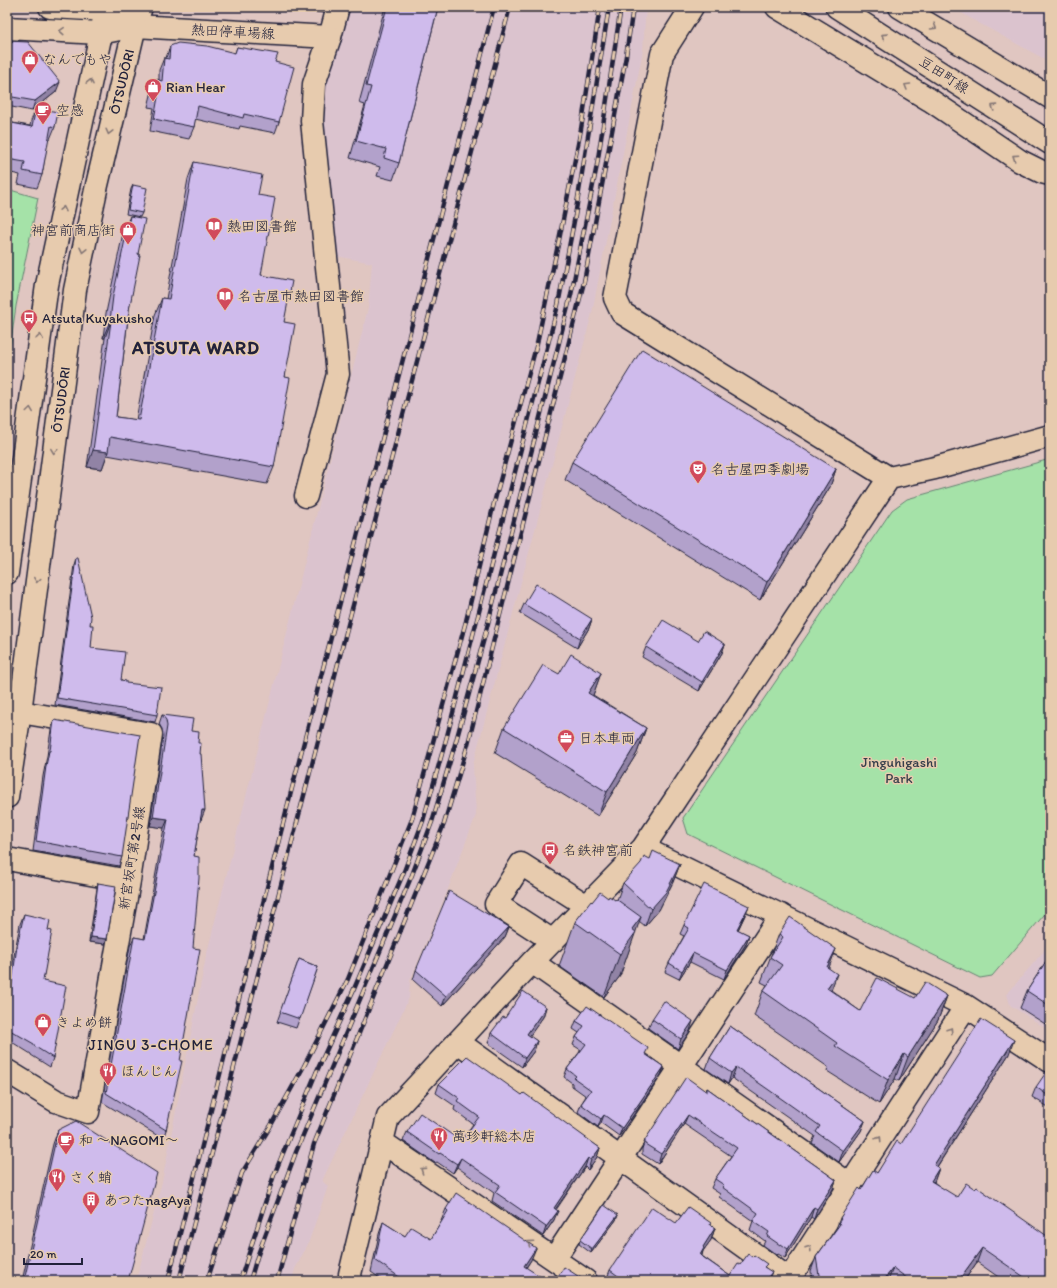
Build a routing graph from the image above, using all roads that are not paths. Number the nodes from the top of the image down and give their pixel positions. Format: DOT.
graph roads {
  1 [pos="50,7"];
  2 [pos="338,7"];
  3 [pos="692,7"];
  4 [pos="777,7"];
  5 [pos="837,7"];
  6 [pos="900,7"];
  7 [pos="106,8"];
  8 [pos="138,17"];
  9 [pos="7,28"];
  10 [pos="100,33"];
  11 [pos="330,37"];
  12 [pos="1050,97"];
  13 [pos="1050,143"];
  14 [pos="1050,174"];
  15 [pos="1050,436"];
  16 [pos="889,478"];
  17 [pos="306,496"];
  18 [pos="7,573"];
  19 [pos="20,712"];
  20 [pos="7,797"];
  21 [pos="643,848"];
  22 [pos="7,859"];
  23 [pos="129,881"];
  24 [pos="587,906"];
  25 [pos="782,915"];
  26 [pos="553,941"];
  27 [pos="532,962"];
  28 [pos="966,1006"];
  29 [pos="458,1042"];
  30 [pos="1050,1061"];
  31 [pos="681,1067"];
  32 [pos="7,1071"];
  33 [pos="382,1142"];
  34 [pos="621,1158"];
  35 [pos="850,1184"];
  36 [pos="554,1259"];
  37 [pos="790,1280"];
  38 [pos="351,1281"];
  39 [pos="586,1281"];
  1 -- 7 [label="street, 熱田停車場線"];
  2 -- 11 [label="street"];
  3 -- 16 [label="street"];
  14 -- 4 [label="street, one-way"];
  13 -- 5 [label="street, 豆田町線, one-way"];
  6 -- 12 [label="street, one-way"];
  7 -- 8 [label="street, 熱田停車場線"];
  7 -- 10 [label="street, ŌTSUDŌRI"];
  8 -- 10 [label="street, 熱田停車場線"];
  8 -- 11 [label="street, 熱田停車場線"];
  8 -- 19 [label="street, ŌTSUDŌRI, one-way"];
  10 -- 9 [label="street, 熱田停車場線, one-way"];
  18 -- 10 [label="street, ŌTSUDŌRI, one-way"];
  11 -- 17 [label="street"];
  15 -- 16 [label="street"];
  16 -- 21 [label="street"];
  19 -- 20 [label="street, ŌTSUDŌRI"];
  19 -- 23 [label="street, 新宮坂町第2号線"];
  21 -- 24 [label="street"];
  21 -- 25 [label="street"];
  22 -- 23 [label="street"];
  23 -- 32 [label="street, 新宮坂町第2号線"];
  24 -- 26 [label="street"];
  24 -- 26 [label="street"];
  25 -- 28 [label="street"];
  25 -- 31 [label="street"];
  26 -- 27 [label="street"];
  27 -- 29 [label="street"];
  27 -- 31 [label="street"];
  28 -- 30 [label="street"];
  35 -- 28 [label="street, one-way"];
  29 -- 33 [label="street"];
  29 -- 34 [label="street"];
  31 -- 34 [label="street"];
  31 -- 35 [label="street"];
  36 -- 33 [label="street, one-way"];
  33 -- 38 [label="street"];
  34 -- 36 [label="street"];
  34 -- 37 [label="street"];
  37 -- 35 [label="street, one-way"];
  36 -- 39 [label="street"];
}
